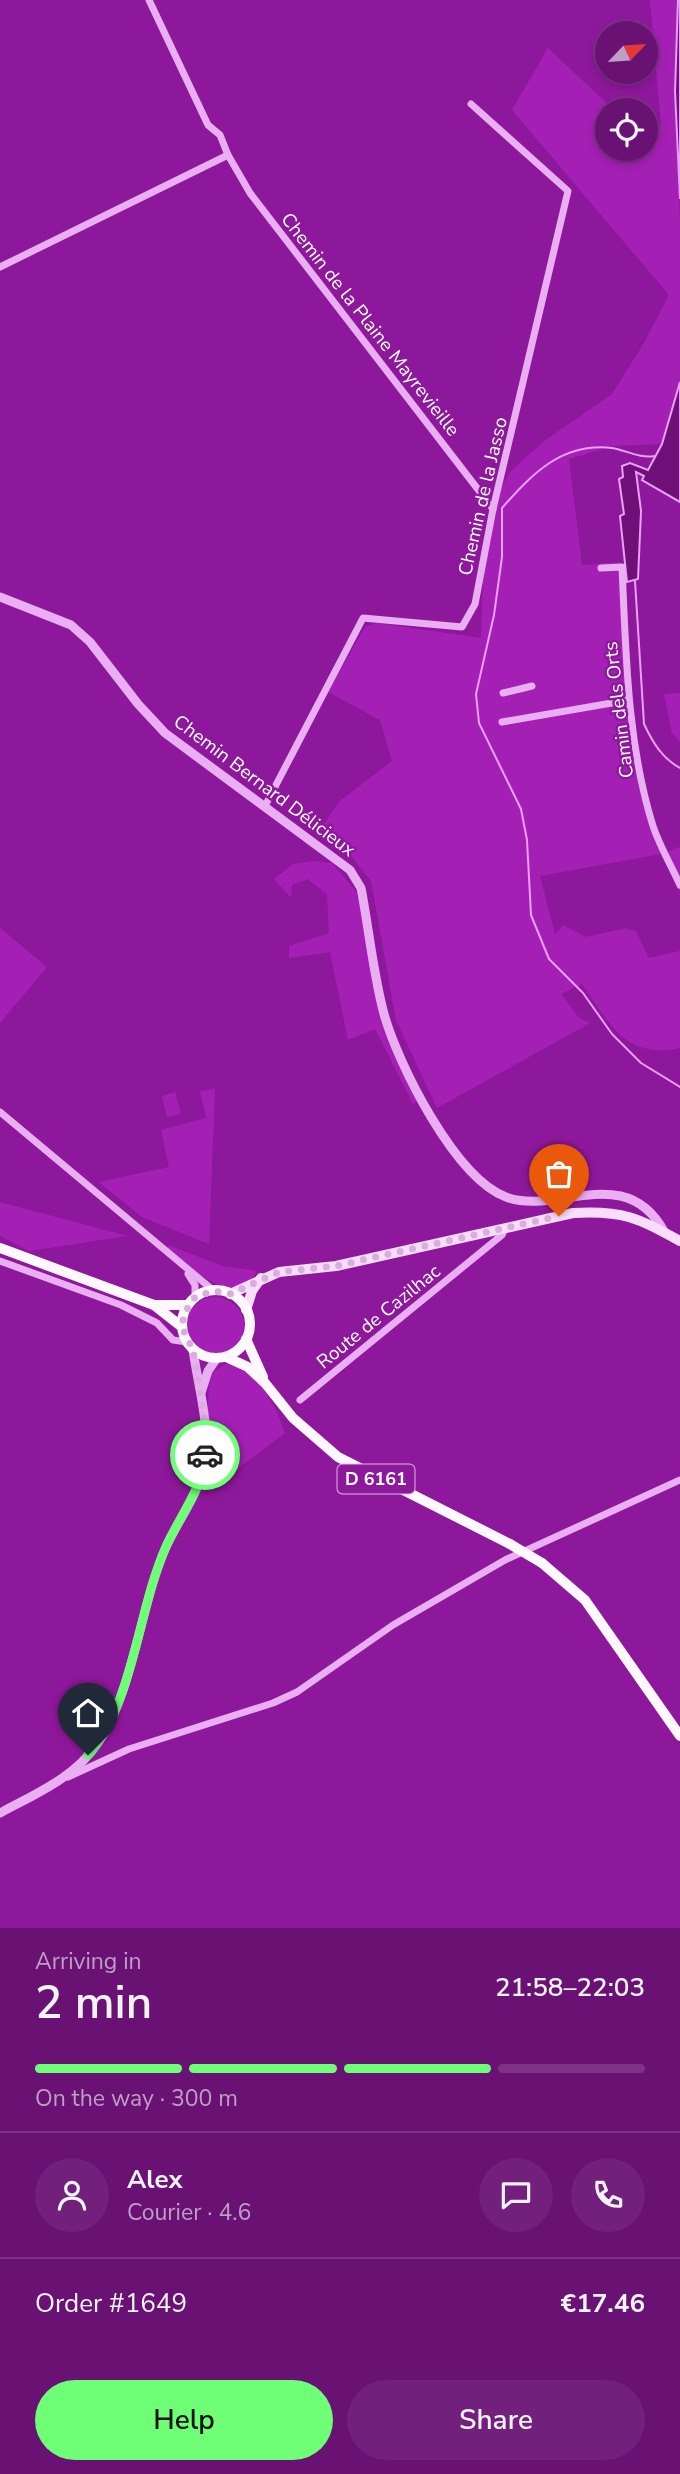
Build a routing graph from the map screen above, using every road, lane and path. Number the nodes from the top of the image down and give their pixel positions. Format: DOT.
graph roads {
  1 [pos="149,0"];
  2 [pos="471,104"];
  3 [pos="228,155"];
  4 [pos="0,267"];
  5 [pos="493,509"];
  6 [pos="601,568"];
  7 [pos="0,597"];
  8 [pos="532,686"];
  9 [pos="503,693"];
  10 [pos="629,700"];
  11 [pos="502,722"];
  12 [pos="265,806"];
  13 [pos="680,885"];
  14 [pos="0,1112"];
  15 [pos="506,1227"];
  16 [pos="665,1233"];
  17 [pos="680,1241"];
  18 [pos="0,1248"];
  19 [pos="0,1261"];
  20 [pos="181,1266"];
  21 [pos="262,1277"];
  22 [pos="214,1291"];
  23 [pos="230,1294"];
  24 [pos="192,1301"];
  25 [pos="154,1305"];
  26 [pos="246,1310"];
  27 [pos="182,1327"];
  28 [pos="246,1339"];
  29 [pos="190,1346"];
  30 [pos="222,1358"];
  31 [pos="265,1382"];
  32 [pos="201,1395"];
  33 [pos="300,1400"];
  34 [pos="680,1479"];
  35 [pos="680,1736"];
  36 [pos="64,1779"];
  37 [pos="0,1813"];
  1 -- 3 [label="street, Chemin de la Plaine Mayrevieille"];
  2 -- 5 [label="street, Chemin de la Jasso"];
  3 -- 4 [label="street"];
  3 -- 5 [label="street, Chemin de la Plaine Mayrevieille"];
  5 -- 12 [label="street, Chemin de la Jasso"];
  6 -- 10 [label="street, Camin dels Orts"];
  7 -- 12 [label="street, Chemin Bernard Délicieux"];
  8 -- 9 [label="street"];
  10 -- 11 [label="street"];
  10 -- 13 [label="street, Camin dels Orts"];
  12 -- 16 [label="street, Chemin Bernard Délicieux"];
  14 -- 20 [label="street"];
  15 -- 16 [label="main road"];
  15 -- 21 [label="main road"];
  15 -- 33 [label="street, Route de Cazilhac"];
  16 -- 17 [label="main road"];
  18 -- 25 [label="main road"];
  19 -- 29 [label="street"];
  20 -- 22 [label="street"];
  20 -- 24 [label="street"];
  21 -- 23 [label="main road"];
  21 -- 26 [label="main road"];
  22 -- 23 [label="main road"];
  22 -- 24 [label="main road"];
  23 -- 26 [label="main road"];
  24 -- 25 [label="main road"];
  24 -- 27 [label="main road"];
  25 -- 27 [label="main road"];
  26 -- 28 [label="main road"];
  27 -- 29 [label="main road"];
  28 -- 30 [label="main road"];
  28 -- 31 [label="main road, D 6161"];
  29 -- 30 [label="main road"];
  29 -- 32 [label="street"];
  30 -- 31 [label="main road, D 6161"];
  30 -- 32 [label="street"];
  31 -- 35 [label="main road, D 6161, bridge"];
  32 -- 36 [label="street"];
  34 -- 36 [label="street"];
  36 -- 37 [label="street"];
}
